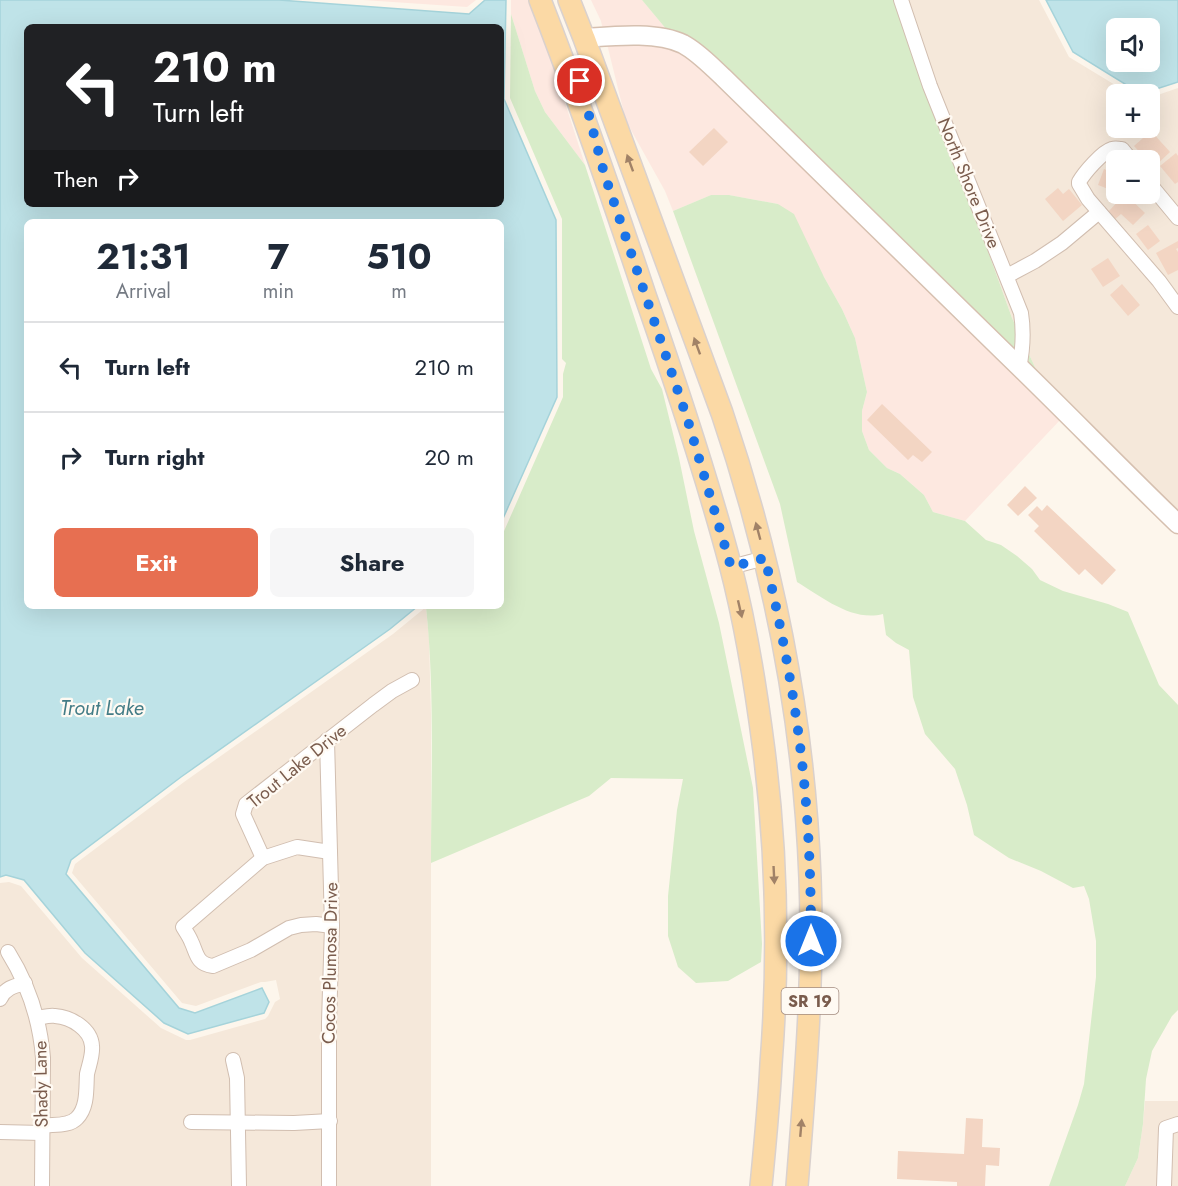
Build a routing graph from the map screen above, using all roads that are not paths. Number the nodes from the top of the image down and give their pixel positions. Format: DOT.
graph roads {
  1 [pos="540,0"];
  2 [pos="552,0"];
  3 [pos="569,0"];
  4 [pos="901,0"];
  5 [pos="584,38"];
  6 [pos="1106,153"];
  7 [pos="604,173"];
  8 [pos="1160,196"];
  9 [pos="1099,212"];
  10 [pos="1178,218"];
  11 [pos="1007,276"];
  12 [pos="1178,307"];
  13 [pos="1019,368"];
  14 [pos="1178,524"];
  15 [pos="765,558"];
  16 [pos="731,567"];
  17 [pos="412,680"];
  18 [pos="327,741"];
  19 [pos="330,852"];
  20 [pos="263,858"];
  21 [pos="332,926"];
  22 [pos="8,952"];
  23 [pos="25,983"];
  24 [pos="0,999"];
  25 [pos="37,1018"];
  26 [pos="233,1060"];
  27 [pos="330,1121"];
  28 [pos="191,1122"];
  29 [pos="238,1122"];
  30 [pos="1178,1124"];
  31 [pos="42,1130"];
  32 [pos="0,1132"];
  33 [pos="42,1186"];
  34 [pos="239,1186"];
  35 [pos="329,1186"];
  36 [pos="761,1186"];
  37 [pos="797,1186"];
  38 [pos="1164,1186"];
  1 -- 7 [label="main road, SR 19"];
  2 -- 5 [label="main road"];
  3 -- 5 [label="main road, SR 19"];
  4 -- 11 [label="street, North Shore Drive"];
  5 -- 7 [label="main road"];
  5 -- 13 [label="main road"];
  15 -- 5 [label="main road, SR 19, one-way"];
  6 -- 9 [label="street"];
  7 -- 16 [label="main road, SR 19"];
  8 -- 10 [label="street"];
  9 -- 11 [label="street"];
  9 -- 12 [label="street"];
  11 -- 13 [label="street, North Shore Drive"];
  13 -- 14 [label="main road"];
  15 -- 16 [label="street"];
  37 -- 15 [label="main road, SR 19, one-way"];
  16 -- 36 [label="main road, SR 19, one-way"];
  17 -- 18 [label="street, Trout Lake Drive"];
  18 -- 19 [label="street, Cocos Plumosa Drive"];
  18 -- 20 [label="street, Trout Lake Drive"];
  19 -- 20 [label="street"];
  19 -- 21 [label="street, Cocos Plumosa Drive"];
  20 -- 21 [label="street"];
  21 -- 27 [label="street, Cocos Plumosa Drive"];
  22 -- 23 [label="street, Shady Lane"];
  23 -- 24 [label="street"];
  23 -- 25 [label="street, Shady Lane"];
  25 -- 31 [label="street, Shady Lane"];
  25 -- 31 [label="street"];
  26 -- 29 [label="street"];
  27 -- 29 [label="street"];
  27 -- 35 [label="street, Cocos Plumosa Drive"];
  28 -- 29 [label="street"];
  29 -- 34 [label="street"];
  30 -- 38 [label="street"];
  31 -- 32 [label="street"];
  31 -- 33 [label="street, Shady Lane"];
}
